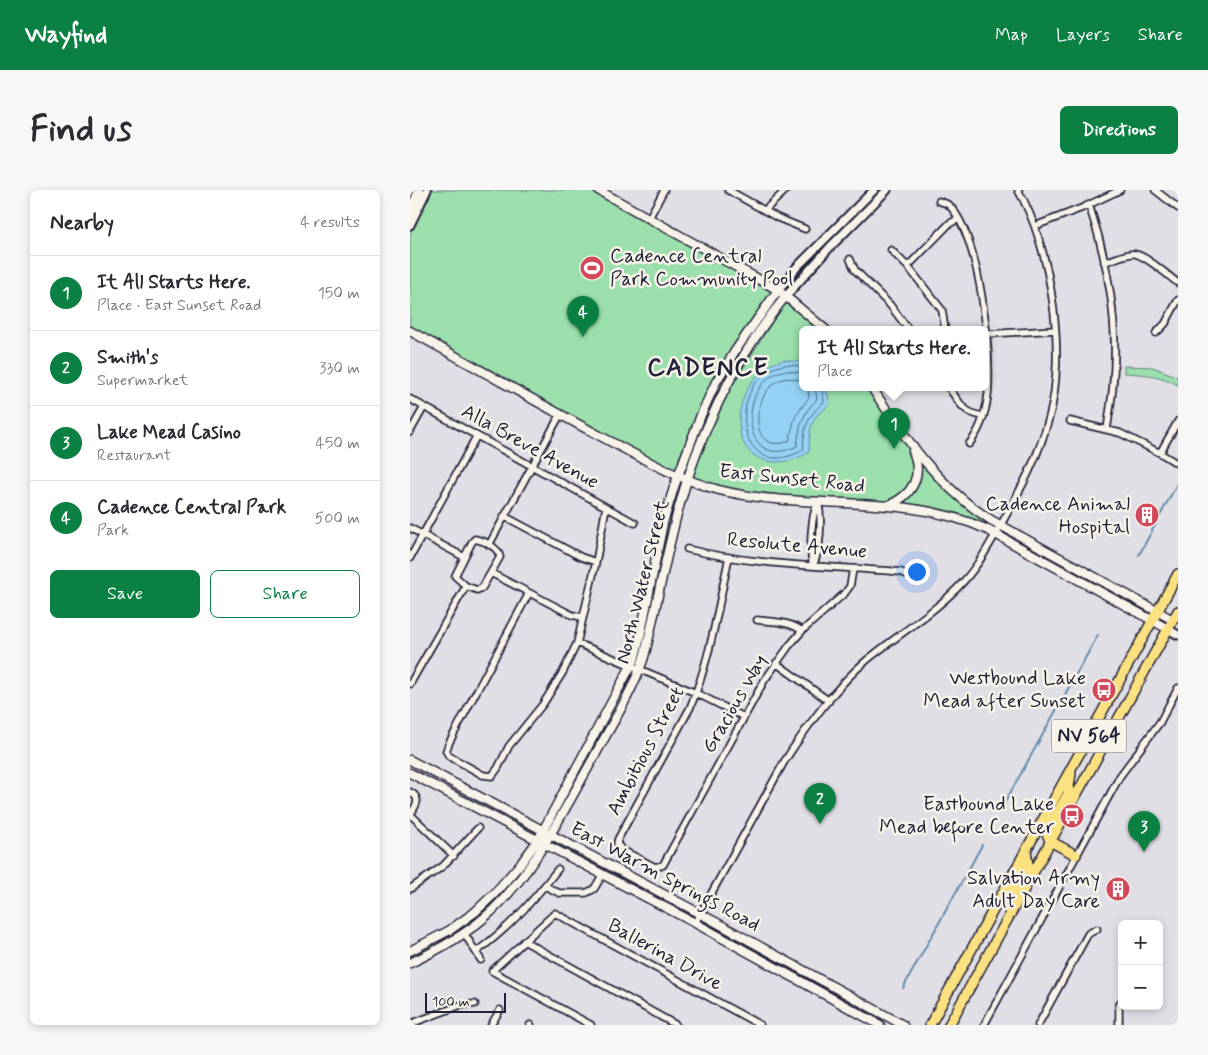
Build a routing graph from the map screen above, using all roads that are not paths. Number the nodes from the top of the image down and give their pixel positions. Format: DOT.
graph roads {
  1 [pos="419,190"];
  2 [pos="426,190"];
  3 [pos="598,190"];
  4 [pos="664,190"];
  5 [pos="728,190"];
  6 [pos="786,190"];
  7 [pos="874,190"];
  8 [pos="887,190"];
  9 [pos="1018,190"];
  10 [pos="1120,190"];
  11 [pos="1155,190"];
  12 [pos="939,200"];
  13 [pos="1089,205"];
  14 [pos="1178,208"];
  15 [pos="765,210"];
  16 [pos="410,212"];
  17 [pos="648,218"];
  18 [pos="958,219"];
  19 [pos="410,225"];
  20 [pos="1035,226"];
  21 [pos="805,229"];
  22 [pos="891,250"];
  23 [pos="850,259"];
  24 [pos="1104,262"];
  25 [pos="908,266"];
  26 [pos="1178,283"];
  27 [pos="778,290"];
  28 [pos="786,296"];
  29 [pos="1178,300"];
  30 [pos="821,326"];
  31 [pos="906,326"];
  32 [pos="944,326"];
  33 [pos="986,326"];
  34 [pos="1055,330"];
  35 [pos="410,331"];
  36 [pos="1156,333"];
  37 [pos="989,334"];
  38 [pos="874,391"];
  39 [pos="952,391"];
  40 [pos="988,391"];
  41 [pos="410,399"];
  42 [pos="424,407"];
  43 [pos="560,414"];
  44 [pos="983,416"];
  45 [pos="1070,421"];
  46 [pos="1178,421"];
  47 [pos="1107,430"];
  48 [pos="410,432"];
  49 [pos="476,437"];
  50 [pos="910,444"];
  51 [pos="969,444"];
  52 [pos="1160,453"];
  53 [pos="1178,464"];
  54 [pos="531,466"];
  55 [pos="678,477"];
  56 [pos="687,480"];
  57 [pos="818,502"];
  58 [pos="887,506"];
  59 [pos="606,507"];
  60 [pos="504,516"];
  61 [pos="635,523"];
  62 [pos="1000,525"];
  63 [pos="410,528"];
  64 [pos="995,534"];
  65 [pos="422,535"];
  66 [pos="489,545"];
  67 [pos="687,548"];
  68 [pos="464,557"];
  69 [pos="729,557"];
  70 [pos="410,558"];
  71 [pos="596,562"];
  72 [pos="813,565"];
  73 [pos="853,569"];
  74 [pos="491,573"];
  75 [pos="905,574"];
  76 [pos="1178,574"];
  77 [pos="466,586"];
  78 [pos="529,593"];
  79 [pos="1178,610"];
  80 [pos="1158,611"];
  81 [pos="582,617"];
  82 [pos="757,620"];
  83 [pos="1152,620"];
  84 [pos="1176,621"];
  85 [pos="1168,629"];
  86 [pos="802,632"];
  87 [pos="1178,635"];
  88 [pos="577,643"];
  89 [pos="776,663"];
  90 [pos="630,667"];
  91 [pos="639,670"];
  92 [pos="410,684"];
  93 [pos="1178,688"];
  94 [pos="696,693"];
  95 [pos="829,701"];
  96 [pos="744,717"];
  97 [pos="410,760"];
  98 [pos="1072,767"];
  99 [pos="410,773"];
  100 [pos="410,792"];
  101 [pos="410,815"];
  102 [pos="478,828"];
  103 [pos="547,832"];
  104 [pos="1050,841"];
  105 [pos="541,842"];
  106 [pos="1026,851"];
  107 [pos="1076,854"];
  108 [pos="454,856"];
  109 [pos="658,867"];
  110 [pos="558,870"];
  111 [pos="603,874"];
  112 [pos="545,886"];
  113 [pos="410,889"];
  114 [pos="701,914"];
  115 [pos="1009,918"];
  116 [pos="695,923"];
  117 [pos="1097,929"];
  118 [pos="464,933"];
  119 [pos="524,941"];
  120 [pos="410,952"];
  121 [pos="476,952"];
  122 [pos="481,960"];
  123 [pos="784,960"];
  124 [pos="410,963"];
  125 [pos="778,969"];
  126 [pos="474,1004"];
  127 [pos="500,1010"];
  128 [pos="1119,1010"];
  129 [pos="412,1024"];
  130 [pos="491,1025"];
  131 [pos="591,1025"];
  132 [pos="676,1025"];
  133 [pos="760,1025"];
  134 [pos="880,1025"];
  135 [pos="903,1025"];
  136 [pos="930,1025"];
  137 [pos="949,1025"];
  138 [pos="984,1025"];
  139 [pos="1038,1025"];
  140 [pos="1119,1025"];
  1 -- 16 [label="main road"];
  2 -- 19 [label="street"];
  3 -- 17 [label="main road"];
  4 -- 17 [label="street"];
  5 -- 15 [label="street"];
  6 -- 15 [label="street"];
  7 -- 27 [label="street, North Water Street"];
  8 -- 28 [label="street, North Water Street"];
  9 -- 20 [label="street"];
  10 -- 13 [label="street"];
  11 -- 14 [label="street"];
  12 -- 18 [label="street"];
  13 -- 20 [label="street"];
  13 -- 24 [label="street"];
  15 -- 21 [label="street"];
  17 -- 27 [label="main road"];
  18 -- 25 [label="street"];
  18 -- 33 [label="street"];
  20 -- 34 [label="street"];
  22 -- 25 [label="street"];
  23 -- 31 [label="street"];
  24 -- 26 [label="street"];
  24 -- 47 [label="street"];
  25 -- 32 [label="street"];
  27 -- 28 [label="main road"];
  27 -- 55 [label="main road, North Water Street"];
  28 -- 30 [label="main road"];
  28 -- 56 [label="main road, North Water Street"];
  29 -- 36 [label="street"];
  34 -- 37 [label="street"];
  34 -- 62 [label="street"];
  35 -- 43 [label="main road, East Sunset Road"];
  38 -- 50 [label="main road"];
  39 -- 44 [label="street"];
  40 -- 44 [label="street"];
  41 -- 42 [label="street, Alla Breve Avenue"];
  42 -- 48 [label="street"];
  42 -- 49 [label="street, Alla Breve Avenue"];
  43 -- 54 [label="street"];
  43 -- 55 [label="main road, East Sunset Road"];
  44 -- 51 [label="street"];
  45 -- 47 [label="street"];
  46 -- 52 [label="street"];
  47 -- 52 [label="street"];
  49 -- 54 [label="street, Alla Breve Avenue"];
  49 -- 65 [label="street"];
  50 -- 58 [label="main road"];
  50 -- 62 [label="main road"];
  52 -- 53 [label="street"];
  54 -- 59 [label="street, Alla Breve Avenue"];
  54 -- 60 [label="street"];
  55 -- 56 [label="main road, East Sunset Road"];
  55 -- 90 [label="main road, North Water Street"];
  56 -- 57 [label="main road, East Sunset Road"];
  56 -- 91 [label="main road, North Water Street"];
  57 -- 58 [label="main road, East Sunset Road"];
  57 -- 72 [label="street"];
  58 -- 64 [label="main road, East Sunset Road"];
  59 -- 61 [label="street, Alla Breve Avenue"];
  59 -- 71 [label="street"];
  60 -- 66 [label="street"];
  60 -- 71 [label="street"];
  62 -- 64 [label="street"];
  62 -- 80 [label="main road"];
  63 -- 65 [label="street"];
  64 -- 83 [label="main road, East Sunset Road"];
  64 -- 95 [label="street"];
  65 -- 68 [label="street"];
  65 -- 70 [label="street"];
  66 -- 68 [label="street"];
  66 -- 74 [label="street"];
  67 -- 69 [label="street, Resolute Avenue"];
  68 -- 77 [label="street"];
  69 -- 72 [label="street, Resolute Avenue"];
  69 -- 94 [label="street, Ambitious Street"];
  71 -- 81 [label="street"];
  72 -- 73 [label="street, Resolute Avenue"];
  73 -- 75 [label="street, Resolute Avenue"];
  73 -- 86 [label="street, Gracious Way"];
  74 -- 77 [label="street"];
  74 -- 78 [label="street"];
  76 -- 80 [label="main road, NV 564"];
  77 -- 92 [label="street"];
  78 -- 81 [label="street"];
  78 -- 88 [label="street"];
  79 -- 84 [label="main road, NV 564"];
  80 -- 83 [label="main road, NV 564"];
  80 -- 84 [label="main road"];
  81 -- 88 [label="street"];
  82 -- 86 [label="street"];
  83 -- 85 [label="main road, East Sunset Road"];
  83 -- 98 [label="main road, NV 564"];
  84 -- 85 [label="main road, NV 564"];
  85 -- 87 [label="street"];
  85 -- 104 [label="main road, NV 564"];
  86 -- 89 [label="street, Gracious Way"];
  88 -- 90 [label="street"];
  89 -- 95 [label="street"];
  89 -- 96 [label="street, Gracious Way"];
  90 -- 91 [label="street"];
  90 -- 103 [label="main road, North Water Street"];
  91 -- 94 [label="street"];
  91 -- 103 [label="main road, North Water Street"];
  93 -- 107 [label="street"];
  94 -- 96 [label="street"];
  94 -- 109 [label="street, Ambitious Street"];
  95 -- 114 [label="street"];
  96 -- 109 [label="street, Gracious Way"];
  97 -- 103 [label="main road, East Warm Springs Road"];
  98 -- 104 [label="main road"];
  98 -- 106 [label="main road, NV 564"];
  99 -- 105 [label="main road, East Warm Springs Road"];
  100 -- 101 [label="street"];
  101 -- 108 [label="street"];
  102 -- 108 [label="street"];
  103 -- 105 [label="main road, North Water Street"];
  103 -- 114 [label="main road, East Warm Springs Road"];
  104 -- 107 [label="main road"];
  104 -- 115 [label="main road, NV 564"];
  105 -- 111 [label="main road, East Warm Springs Road"];
  105 -- 118 [label="main road, North Water Street"];
  105 -- 120 [label="main road, North Water Street"];
  106 -- 115 [label="main road"];
  106 -- 136 [label="main road, NV 564"];
  107 -- 138 [label="street"];
  108 -- 113 [label="street"];
  110 -- 112 [label="street"];
  111 -- 112 [label="street"];
  111 -- 116 [label="main road, East Warm Springs Road"];
  112 -- 121 [label="street"];
  114 -- 116 [label="street"];
  114 -- 123 [label="main road, East Warm Springs Road"];
  115 -- 137 [label="main road, NV 564"];
  116 -- 125 [label="main road, East Warm Springs Road"];
  117 -- 139 [label="street"];
  118 -- 121 [label="street"];
  118 -- 124 [label="main road, North Water Street"];
  119 -- 131 [label="street"];
  119 -- 132 [label="street"];
  119 -- 133 [label="street, Ballerina Drive"];
  121 -- 122 [label="street"];
  123 -- 125 [label="main road"];
  123 -- 135 [label="main road, East Warm Springs Road"];
  125 -- 134 [label="main road, East Warm Springs Road"];
  126 -- 129 [label="street"];
  127 -- 130 [label="street"];
  128 -- 140 [label="street"];
}
